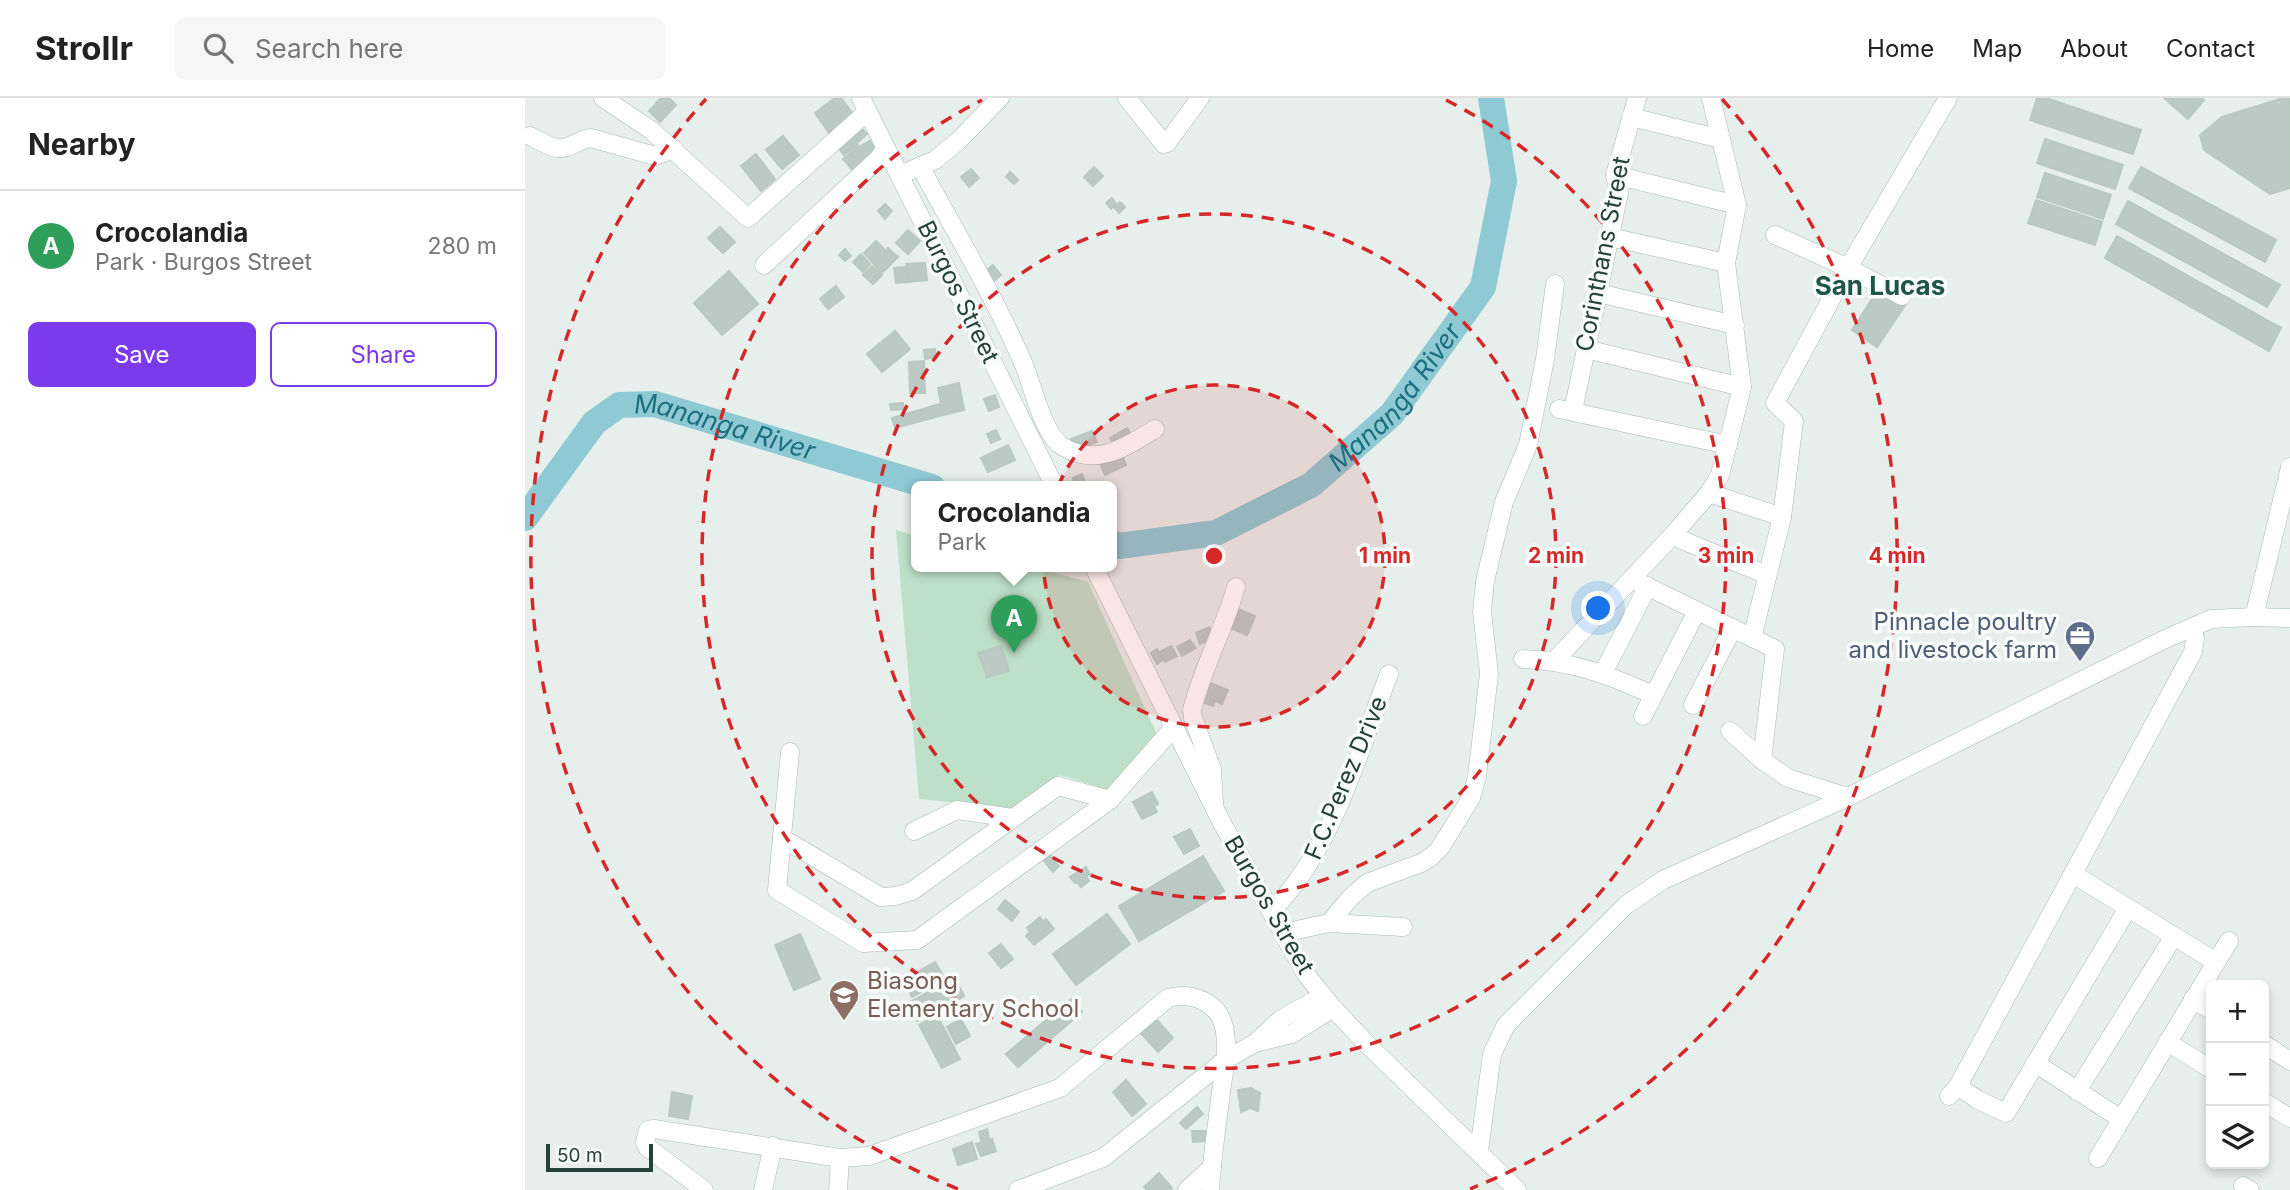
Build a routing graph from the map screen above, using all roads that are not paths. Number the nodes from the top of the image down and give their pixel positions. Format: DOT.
graph roads {
  1 [pos="603,98"];
  2 [pos="1000,98"];
  3 [pos="1127,98"];
  4 [pos="1200,98"];
  5 [pos="1637,98"];
  6 [pos="1711,98"];
  7 [pos="1948,98"];
  8 [pos="864,105"];
  9 [pos="1631,117"];
  10 [pos="530,136"];
  11 [pos="1721,139"];
  12 [pos="886,148"];
  13 [pos="674,149"];
  14 [pos="920,166"];
  15 [pos="1615,175"];
  16 [pos="901,178"];
  17 [pos="1737,205"];
  18 [pos="1775,235"];
  19 [pos="1610,237"];
  20 [pos="1726,263"];
  21 [pos="764,265"];
  22 [pos="1848,268"];
  23 [pos="1555,284"];
  24 [pos="1598,293"];
  25 [pos="1902,296"];
  26 [pos="1735,325"];
  27 [pos="1586,349"];
  28 [pos="1742,387"];
  29 [pos="1155,429"];
  30 [pos="1728,445"];
  31 [pos="2290,467"];
  32 [pos="1052,481"];
  33 [pos="1709,493"];
  34 [pos="1782,517"];
  35 [pos="1672,536"];
  36 [pos="1096,572"];
  37 [pos="1767,575"];
  38 [pos="1640,582"];
  39 [pos="1236,587"];
  40 [pos="1697,611"];
  41 [pos="2254,617"];
  42 [pos="2290,618"];
  43 [pos="1733,628"];
  44 [pos="2192,628"];
  45 [pos="1752,638"];
  46 [pos="1523,659"];
  47 [pos="1555,660"];
  48 [pos="1603,673"];
  49 [pos="1389,674"];
  50 [pos="1653,695"];
  51 [pos="1693,705"];
  52 [pos="1643,716"];
  53 [pos="1174,727"];
  54 [pos="1730,731"];
  55 [pos="790,752"];
  56 [pos="1762,760"];
  57 [pos="1848,796"];
  58 [pos="1110,800"];
  59 [pos="1214,806"];
  60 [pos="1013,818"];
  61 [pos="914,831"];
  62 [pos="782,838"];
  63 [pos="2073,874"];
  64 [pos="2128,908"];
  65 [pos="1271,911"];
  66 [pos="1329,923"];
  67 [pos="1403,927"];
  68 [pos="1283,933"];
  69 [pos="2174,936"];
  70 [pos="2229,941"];
  71 [pos="2216,962"];
  72 [pos="2193,999"];
  73 [pos="1328,1002"];
  74 [pos="2206,1007"];
  75 [pos="2167,1042"];
  76 [pos="2269,1047"];
  77 [pos="1225,1060"];
  78 [pos="2290,1061"];
  79 [pos="2035,1063"];
  80 [pos="2206,1066"];
  81 [pos="2077,1091"];
  82 [pos="2269,1105"];
  83 [pos="2290,1118"];
  84 [pos="2121,1119"];
  85 [pos="773,1146"];
  86 [pos="1479,1151"];
  87 [pos="840,1158"];
  88 [pos="2098,1158"];
  89 [pos="1212,1167"];
  90 [pos="704,1190"];
  91 [pos="763,1190"];
  92 [pos="838,1190"];
  93 [pos="1017,1190"];
  94 [pos="1187,1190"];
  95 [pos="1210,1190"];
  96 [pos="1517,1190"];
  1 -- 13 [label="street"];
  2 -- 14 [label="street"];
  3 -- 4 [label="street"];
  5 -- 9 [label="street, Corinthans Street"];
  6 -- 11 [label="street"];
  7 -- 22 [label="street"];
  8 -- 12 [label="street, Burgos Street"];
  8 -- 13 [label="street"];
  9 -- 11 [label="street"];
  9 -- 15 [label="street, Corinthans Street"];
  10 -- 13 [label="street"];
  11 -- 17 [label="street"];
  12 -- 16 [label="street, Burgos Street"];
  12 -- 21 [label="street"];
  14 -- 16 [label="street"];
  14 -- 29 [label="street"];
  15 -- 17 [label="street"];
  15 -- 19 [label="street, Corinthans Street"];
  16 -- 32 [label="street, Burgos Street"];
  17 -- 20 [label="street"];
  18 -- 22 [label="street"];
  19 -- 20 [label="street"];
  19 -- 24 [label="street, Corinthans Street"];
  20 -- 26 [label="street"];
  22 -- 25 [label="street"];
  22 -- 34 [label="street"];
  23 -- 66 [label="street"];
  24 -- 26 [label="street"];
  24 -- 27 [label="street, Corinthans Street"];
  26 -- 28 [label="street"];
  27 -- 28 [label="street"];
  27 -- 30 [label="street, Corinthans Street"];
  28 -- 30 [label="street"];
  30 -- 33 [label="street"];
  31 -- 41 [label="street"];
  33 -- 34 [label="street"];
  33 -- 35 [label="street"];
  34 -- 37 [label="street"];
  35 -- 37 [label="street"];
  35 -- 38 [label="street"];
  36 -- 53 [label="street, Burgos Street"];
  37 -- 45 [label="street"];
  38 -- 40 [label="street"];
  38 -- 47 [label="street"];
  38 -- 48 [label="street"];
  39 -- 59 [label="street"];
  40 -- 43 [label="street"];
  40 -- 50 [label="street"];
  41 -- 42 [label="street"];
  41 -- 44 [label="street"];
  43 -- 45 [label="street"];
  43 -- 51 [label="street"];
  44 -- 57 [label="street"];
  44 -- 63 [label="street"];
  45 -- 56 [label="street"];
  46 -- 47 [label="street"];
  47 -- 48 [label="street"];
  48 -- 50 [label="street"];
  49 -- 65 [label="street, F.C.Perez Drive"];
  50 -- 52 [label="street"];
  53 -- 58 [label="street"];
  53 -- 59 [label="street, Burgos Street"];
  54 -- 56 [label="street"];
  55 -- 62 [label="street"];
  56 -- 57 [label="street"];
  57 -- 86 [label="street"];
  58 -- 60 [label="street"];
  58 -- 62 [label="street"];
  59 -- 65 [label="street, Burgos Street"];
  60 -- 61 [label="street"];
  60 -- 62 [label="street"];
  63 -- 64 [label="street"];
  63 -- 79 [label="street"];
  64 -- 69 [label="street"];
  64 -- 79 [label="street"];
  65 -- 68 [label="street, Burgos Street"];
  66 -- 67 [label="street"];
  66 -- 68 [label="street"];
  68 -- 73 [label="street, Burgos Street"];
  69 -- 71 [label="street"];
  69 -- 81 [label="street"];
  70 -- 71 [label="street"];
  71 -- 72 [label="street"];
  72 -- 74 [label="street"];
  72 -- 75 [label="street"];
  73 -- 77 [label="street"];
  73 -- 86 [label="street, Burgos Street"];
  75 -- 80 [label="street"];
  75 -- 84 [label="street"];
  76 -- 78 [label="street"];
  77 -- 87 [label="street"];
  77 -- 89 [label="street"];
  77 -- 93 [label="street"];
  79 -- 81 [label="street"];
  81 -- 84 [label="street"];
  82 -- 83 [label="street"];
  84 -- 88 [label="street"];
  85 -- 87 [label="street"];
  85 -- 90 [label="street"];
  85 -- 91 [label="street"];
  86 -- 96 [label="street, Burgos Street"];
  87 -- 92 [label="street"];
  89 -- 94 [label="street"];
  89 -- 95 [label="street"];
}
